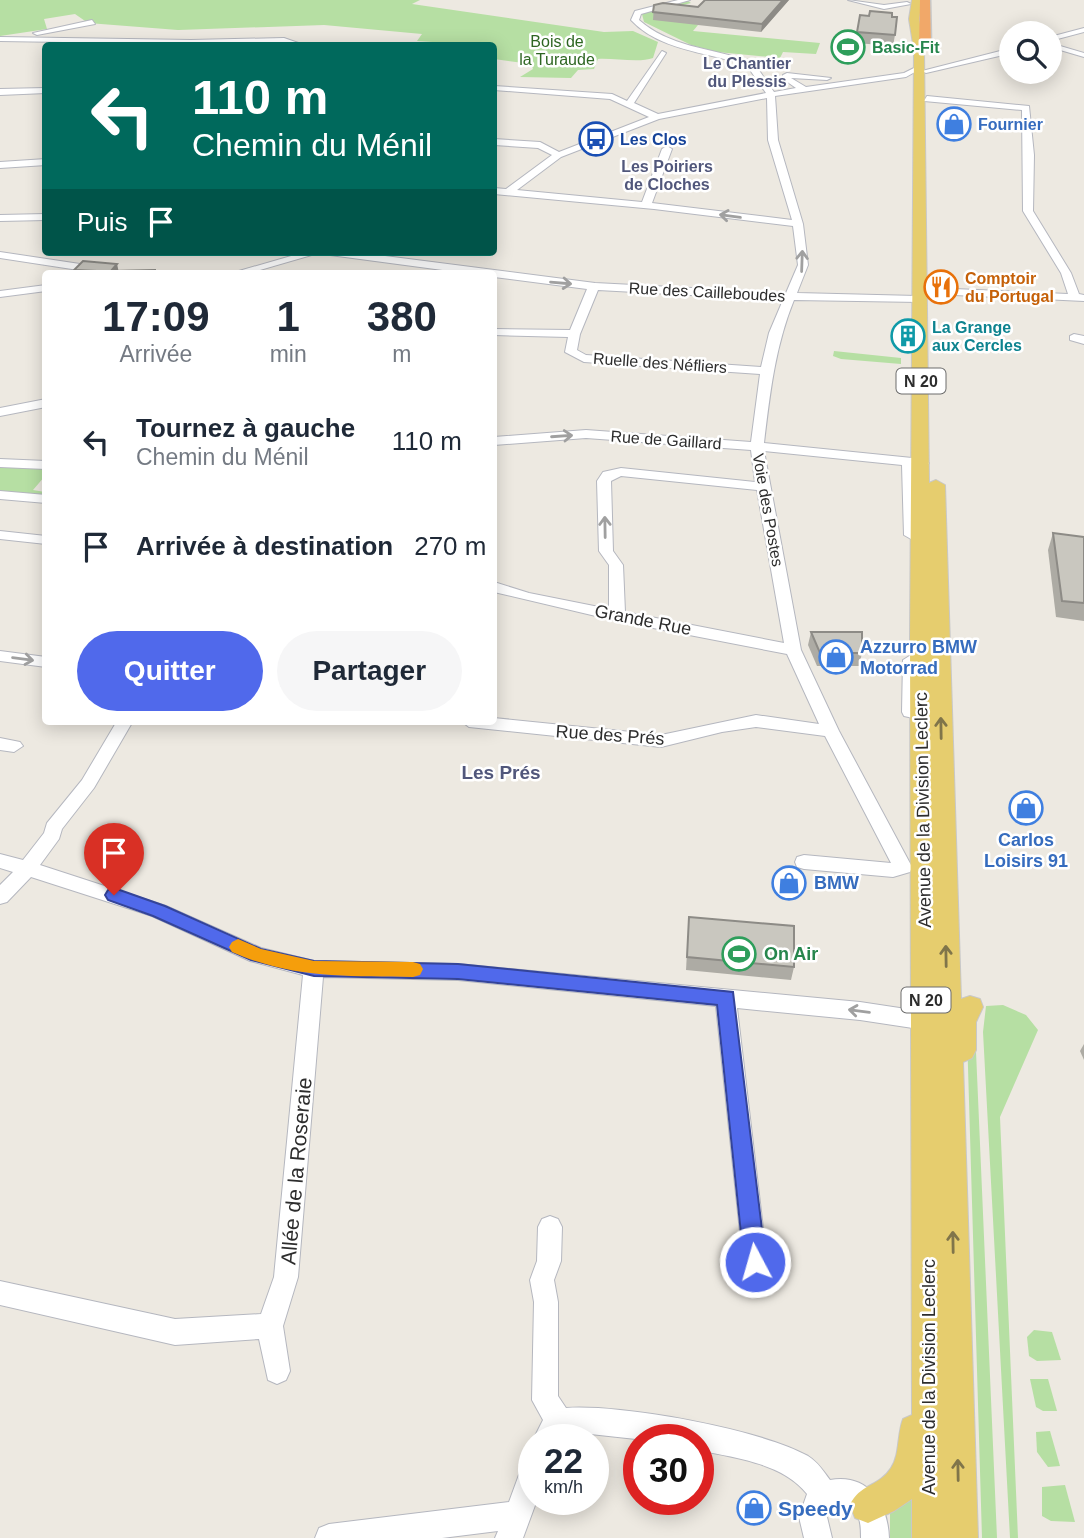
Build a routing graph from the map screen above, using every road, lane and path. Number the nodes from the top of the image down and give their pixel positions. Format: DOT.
graph roads {
  1 [pos="687,0"];
  2 [pos="852,0"];
  3 [pos="858,0"];
  4 [pos="925,0"];
  5 [pos="909,5"];
  6 [pos="880,6"];
  7 [pos="92,22"];
  8 [pos="1084,30"];
  9 [pos="1062,36"];
  10 [pos="2,40"];
  11 [pos="97,42"];
  12 [pos="240,42"];
  13 [pos="294,42"];
  14 [pos="925,45"];
  15 [pos="1062,49"];
  16 [pos="662,53"];
  17 [pos="999,54"];
  18 [pos="1084,55"];
  19 [pos="920,65"];
  20 [pos="853,81"];
  21 [pos="497,88"];
  22 [pos="803,89"];
  23 [pos="42,90"];
  24 [pos="0,92"];
  25 [pos="771,94"];
  26 [pos="927,99"];
  27 [pos="629,104"];
  28 [pos="657,117"];
  29 [pos="497,142"];
  30 [pos="667,149"];
  31 [pos="558,155"];
  32 [pos="42,162"];
  33 [pos="0,165"];
  34 [pos="497,191"];
  35 [pos="509,192"];
  36 [pos="646,205"];
  37 [pos="42,217"];
  38 [pos="0,218"];
  39 [pos="798,224"];
  40 [pos="0,256"];
  41 [pos="307,256"];
  42 [pos="366,256"];
  43 [pos="276,268"];
  44 [pos="78,270"];
  45 [pos="469,270"];
  46 [pos="497,274"];
  47 [pos="594,286"];
  48 [pos="42,287"];
  49 [pos="0,288"];
  50 [pos="42,288"];
  51 [pos="0,294"];
  52 [pos="926,295"];
  53 [pos="791,297"];
  54 [pos="1079,298"];
  55 [pos="497,332"];
  56 [pos="574,334"];
  57 [pos="766,371"];
  58 [pos="42,404"];
  59 [pos="0,412"];
  60 [pos="497,441"];
  61 [pos="757,446"];
  62 [pos="916,462"];
  63 [pos="0,463"];
  64 [pos="42,465"];
  65 [pos="763,487"];
  66 [pos="0,495"];
  67 [pos="42,499"];
  68 [pos="0,535"];
  69 [pos="42,540"];
  70 [pos="497,588"];
  71 [pos="617,616"];
  72 [pos="793,650"];
  73 [pos="0,656"];
  74 [pos="42,661"];
  75 [pos="497,724"];
  76 [pos="123,725"];
  77 [pos="831,731"];
  78 [pos="0,860"];
  79 [pos="804,862"];
  80 [pos="904,867"];
  81 [pos="28,868"];
  82 [pos="925,892"];
  83 [pos="0,897"];
  84 [pos="314,968"];
  85 [pos="726,998"];
  86 [pos="970,1007"];
  87 [pos="926,1021"];
  88 [pos="938,1096"];
  89 [pos="550,1227"];
  90 [pos="748,1274"];
  91 [pos="0,1293"];
  92 [pos="270,1326"];
  93 [pos="277,1371"];
  94 [pos="551,1424"];
  95 [pos="570,1424"];
  96 [pos="825,1494"];
  97 [pos="868,1505"];
  98 [pos="513,1526"];
  99 [pos="329,1538"];
  100 [pos="818,1538"];
  101 [pos="875,1538"];
  102 [pos="930,1538"];
  103 [pos="960,1538"];
  1 -- 25 [label="street"];
  2 -- 6 [label="street"];
  3 -- 6 [label="street"];
  4 -- 14 [label="highway, Avenue de la Division Leclerc / N 20"];
  5 -- 6 [label="street"];
  5 -- 19 [label="main road, Avenue de la Division Leclerc / N 20"];
  5 -- 19 [label="main road"];
  7 -- 10 [label="street"];
  8 -- 9 [label="street"];
  10 -- 11 [label="street"];
  12 -- 13 [label="street"];
  14 -- 19 [label="main road, Avenue de la Division Leclerc / N 20"];
  15 -- 18 [label="street"];
  16 -- 27 [label="street"];
  17 -- 19 [label="street"];
  19 -- 20 [label="street"];
  19 -- 26 [label="main road, Avenue de la Division Leclerc / N 20"];
  19 -- 52 [label="main road, Avenue de la Division Leclerc / N 20"];
  20 -- 22 [label="street"];
  20 -- 22 [label="street"];
  21 -- 27 [label="street"];
  22 -- 25 [label="street"];
  23 -- 24 [label="street"];
  25 -- 28 [label="street"];
  25 -- 39 [label="street, Voie des Postes"];
  26 -- 52 [label="main road, Avenue de la Division Leclerc / N 20"];
  26 -- 54 [label="street"];
  27 -- 28 [label="street"];
  28 -- 31 [label="street"];
  29 -- 31 [label="street"];
  30 -- 36 [label="street"];
  31 -- 35 [label="street"];
  32 -- 33 [label="street"];
  34 -- 35 [label="street"];
  35 -- 36 [label="street"];
  39 -- 36 [label="street, one-way"];
  37 -- 38 [label="street"];
  53 -- 39 [label="street, Voie des Postes, one-way"];
  40 -- 44 [label="street"];
  41 -- 43 [label="street"];
  42 -- 45 [label="street, Rue des Cailleboudes"];
  46 -- 47 [label="street, Rue des Cailleboudes, one-way"];
  47 -- 53 [label="street, Rue des Cailleboudes"];
  47 -- 56 [label="street"];
  48 -- 49 [label="street"];
  50 -- 51 [label="street"];
  52 -- 53 [label="street, Rue des Cailleboudes"];
  52 -- 54 [label="street, Rue des Cailleboudes"];
  52 -- 62 [label="main road, Avenue de la Division Leclerc / N 20"];
  88 -- 52 [label="main road, Avenue de la Division Leclerc / N 20, one-way"];
  53 -- 57 [label="street, Voie des Postes"];
  55 -- 56 [label="street, Ruelle des Néfliers"];
  56 -- 57 [label="street, Ruelle des Néfliers"];
  57 -- 61 [label="street, Voie des Postes"];
  58 -- 59 [label="street"];
  60 -- 61 [label="street, Rue de Gaillard, one-way"];
  61 -- 62 [label="street, Rue de Gaillard"];
  61 -- 65 [label="street, Voie des Postes"];
  62 -- 82 [label="main road, Avenue de la Division Leclerc / N 20"];
  63 -- 64 [label="street"];
  71 -- 65 [label="street, one-way"];
  65 -- 72 [label="street, Voie des Postes"];
  66 -- 67 [label="street"];
  68 -- 69 [label="street"];
  70 -- 71 [label="street, Grande Rue"];
  71 -- 72 [label="street, Grande Rue"];
  72 -- 77 [label="street, Voie des Postes"];
  73 -- 74 [label="street, one-way"];
  75 -- 77 [label="street, Rue des Prés"];
  76 -- 81 [label="street"];
  77 -- 80 [label="street, Voie des Postes"];
  78 -- 81 [label="street"];
  79 -- 80 [label="street"];
  80 -- 82 [label="street, Voie des Postes"];
  81 -- 83 [label="street"];
  81 -- 84 [label="street"];
  82 -- 87 [label="main road, Avenue de la Division Leclerc / N 20"];
  84 -- 85 [label="street"];
  84 -- 92 [label="street, Allée de la Roseraie"];
  87 -- 85 [label="street, one-way"];
  85 -- 90 [label="street"];
  86 -- 88 [label="main road"];
  87 -- 88 [label="main road, Avenue de la Division Leclerc / N 20"];
  88 -- 97 [label="main road"];
  88 -- 102 [label="main road, Avenue de la Division Leclerc / N 20"];
  103 -- 88 [label="main road, Avenue de la Division Leclerc / N 20, one-way"];
  89 -- 94 [label="street"];
  91 -- 92 [label="street"];
  92 -- 93 [label="street, Allée de la Roseraie"];
  95 -- 96 [label="street"];
  96 -- 97 [label="street"];
  96 -- 100 [label="street"];
  97 -- 101 [label="street"];
  98 -- 99 [label="street"];
}
